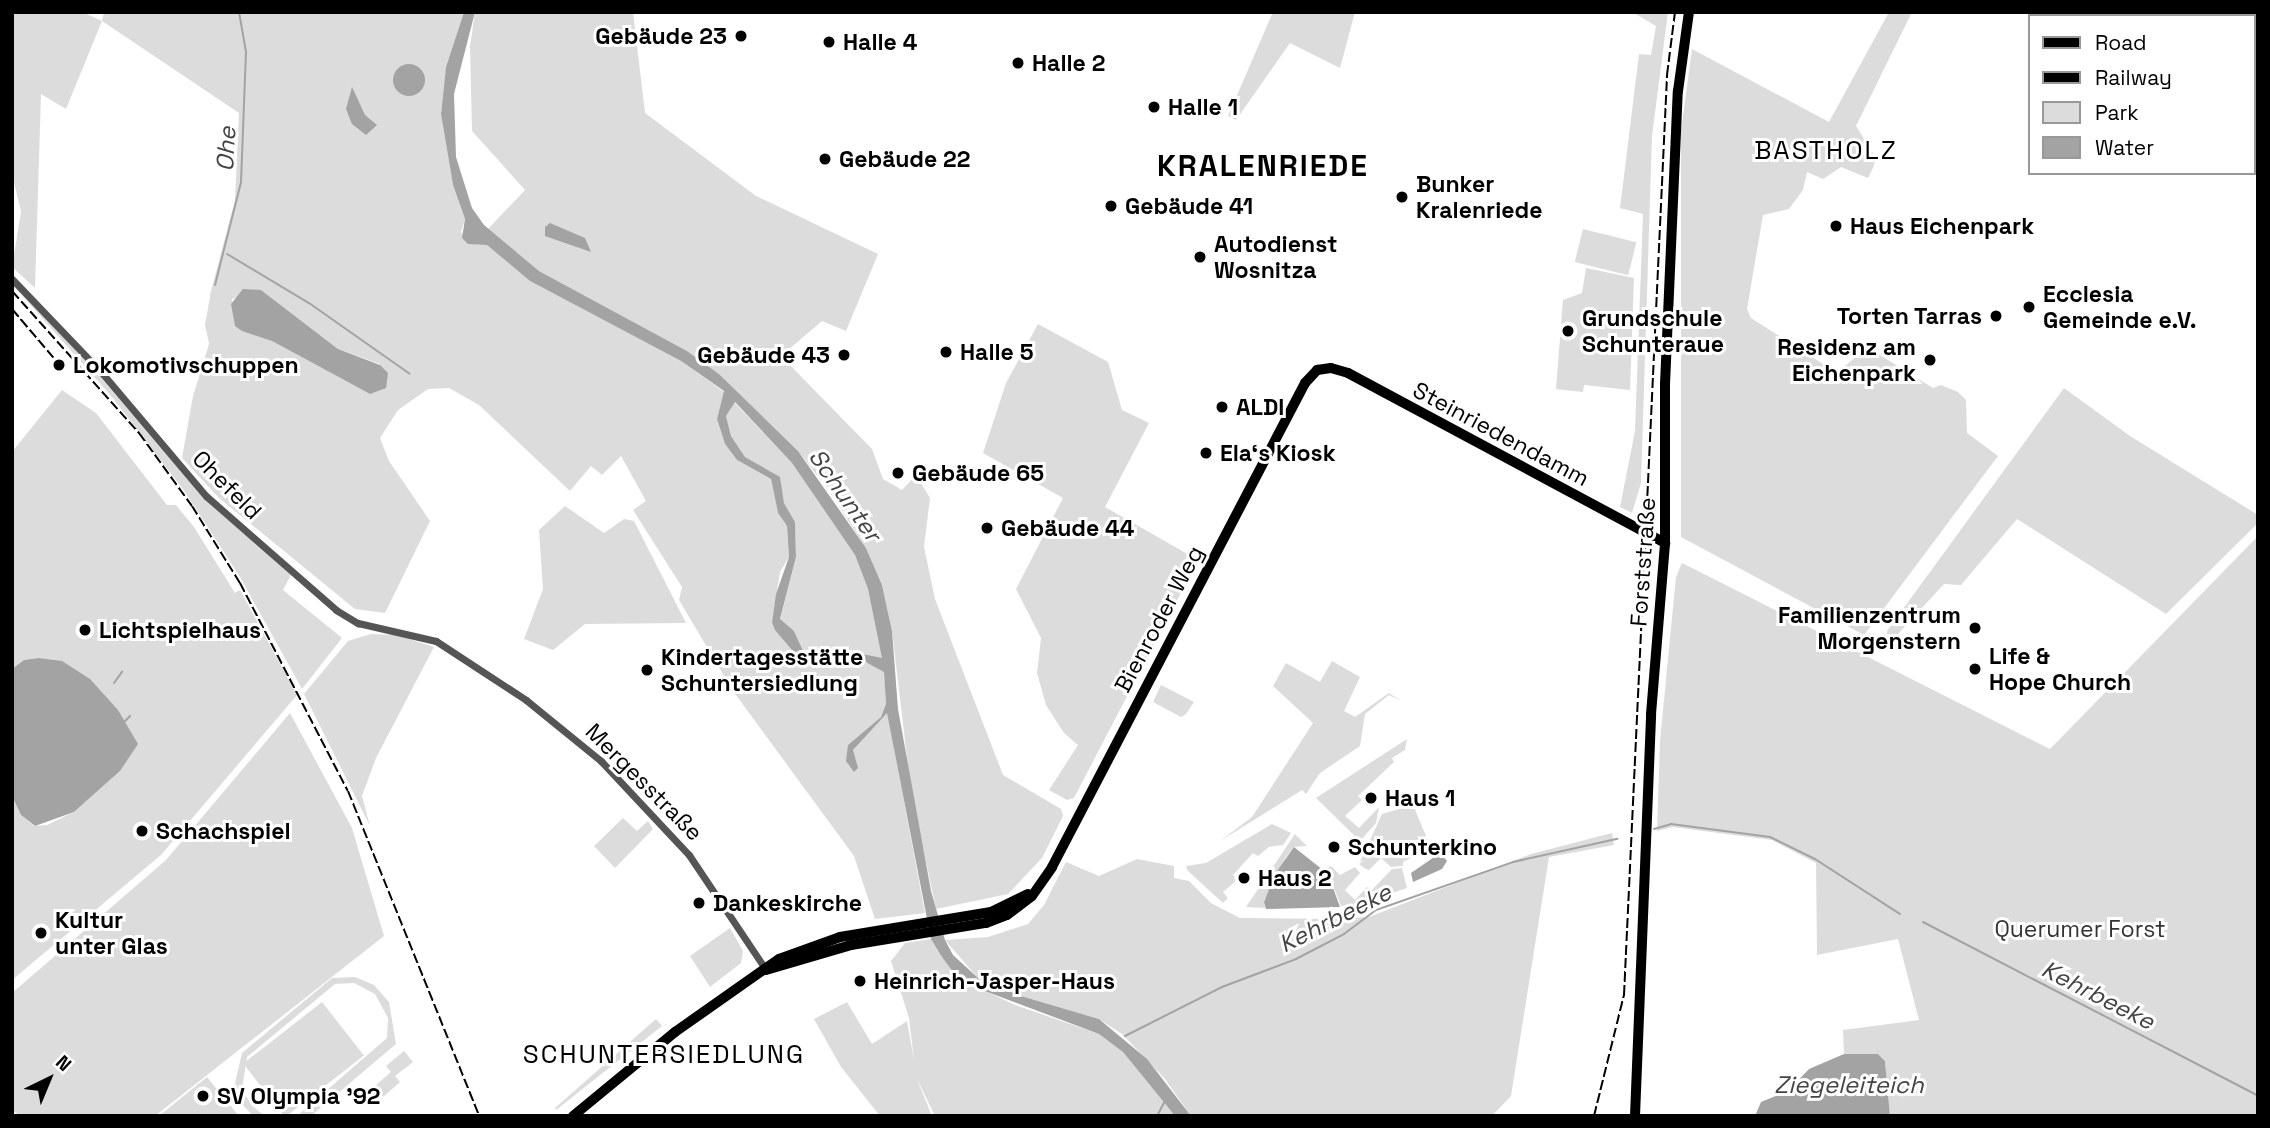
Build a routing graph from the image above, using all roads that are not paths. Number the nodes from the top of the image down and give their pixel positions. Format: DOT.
graph roads {
  1 [pos="1689,12"];
  2 [pos="12,279"];
  3 [pos="1317,370"];
  4 [pos="1665,542"];
  5 [pos="459,654"];
  6 [pos="765,970"];
  7 [pos="573,1116"];
  8 [pos="1635,1116"];
  1 -- 4 [label="main road, Forststraße"];
  2 -- 5 [label="street, Ohefeld"];
  3 -- 4 [label="main road, Steinriedendamm"];
  3 -- 6 [label="main road, Bienroder Weg"];
  4 -- 8 [label="main road, Forststraße"];
  5 -- 6 [label="street, Mergesstraße"];
  6 -- 7 [label="main road, Bienroder Weg"];
}
